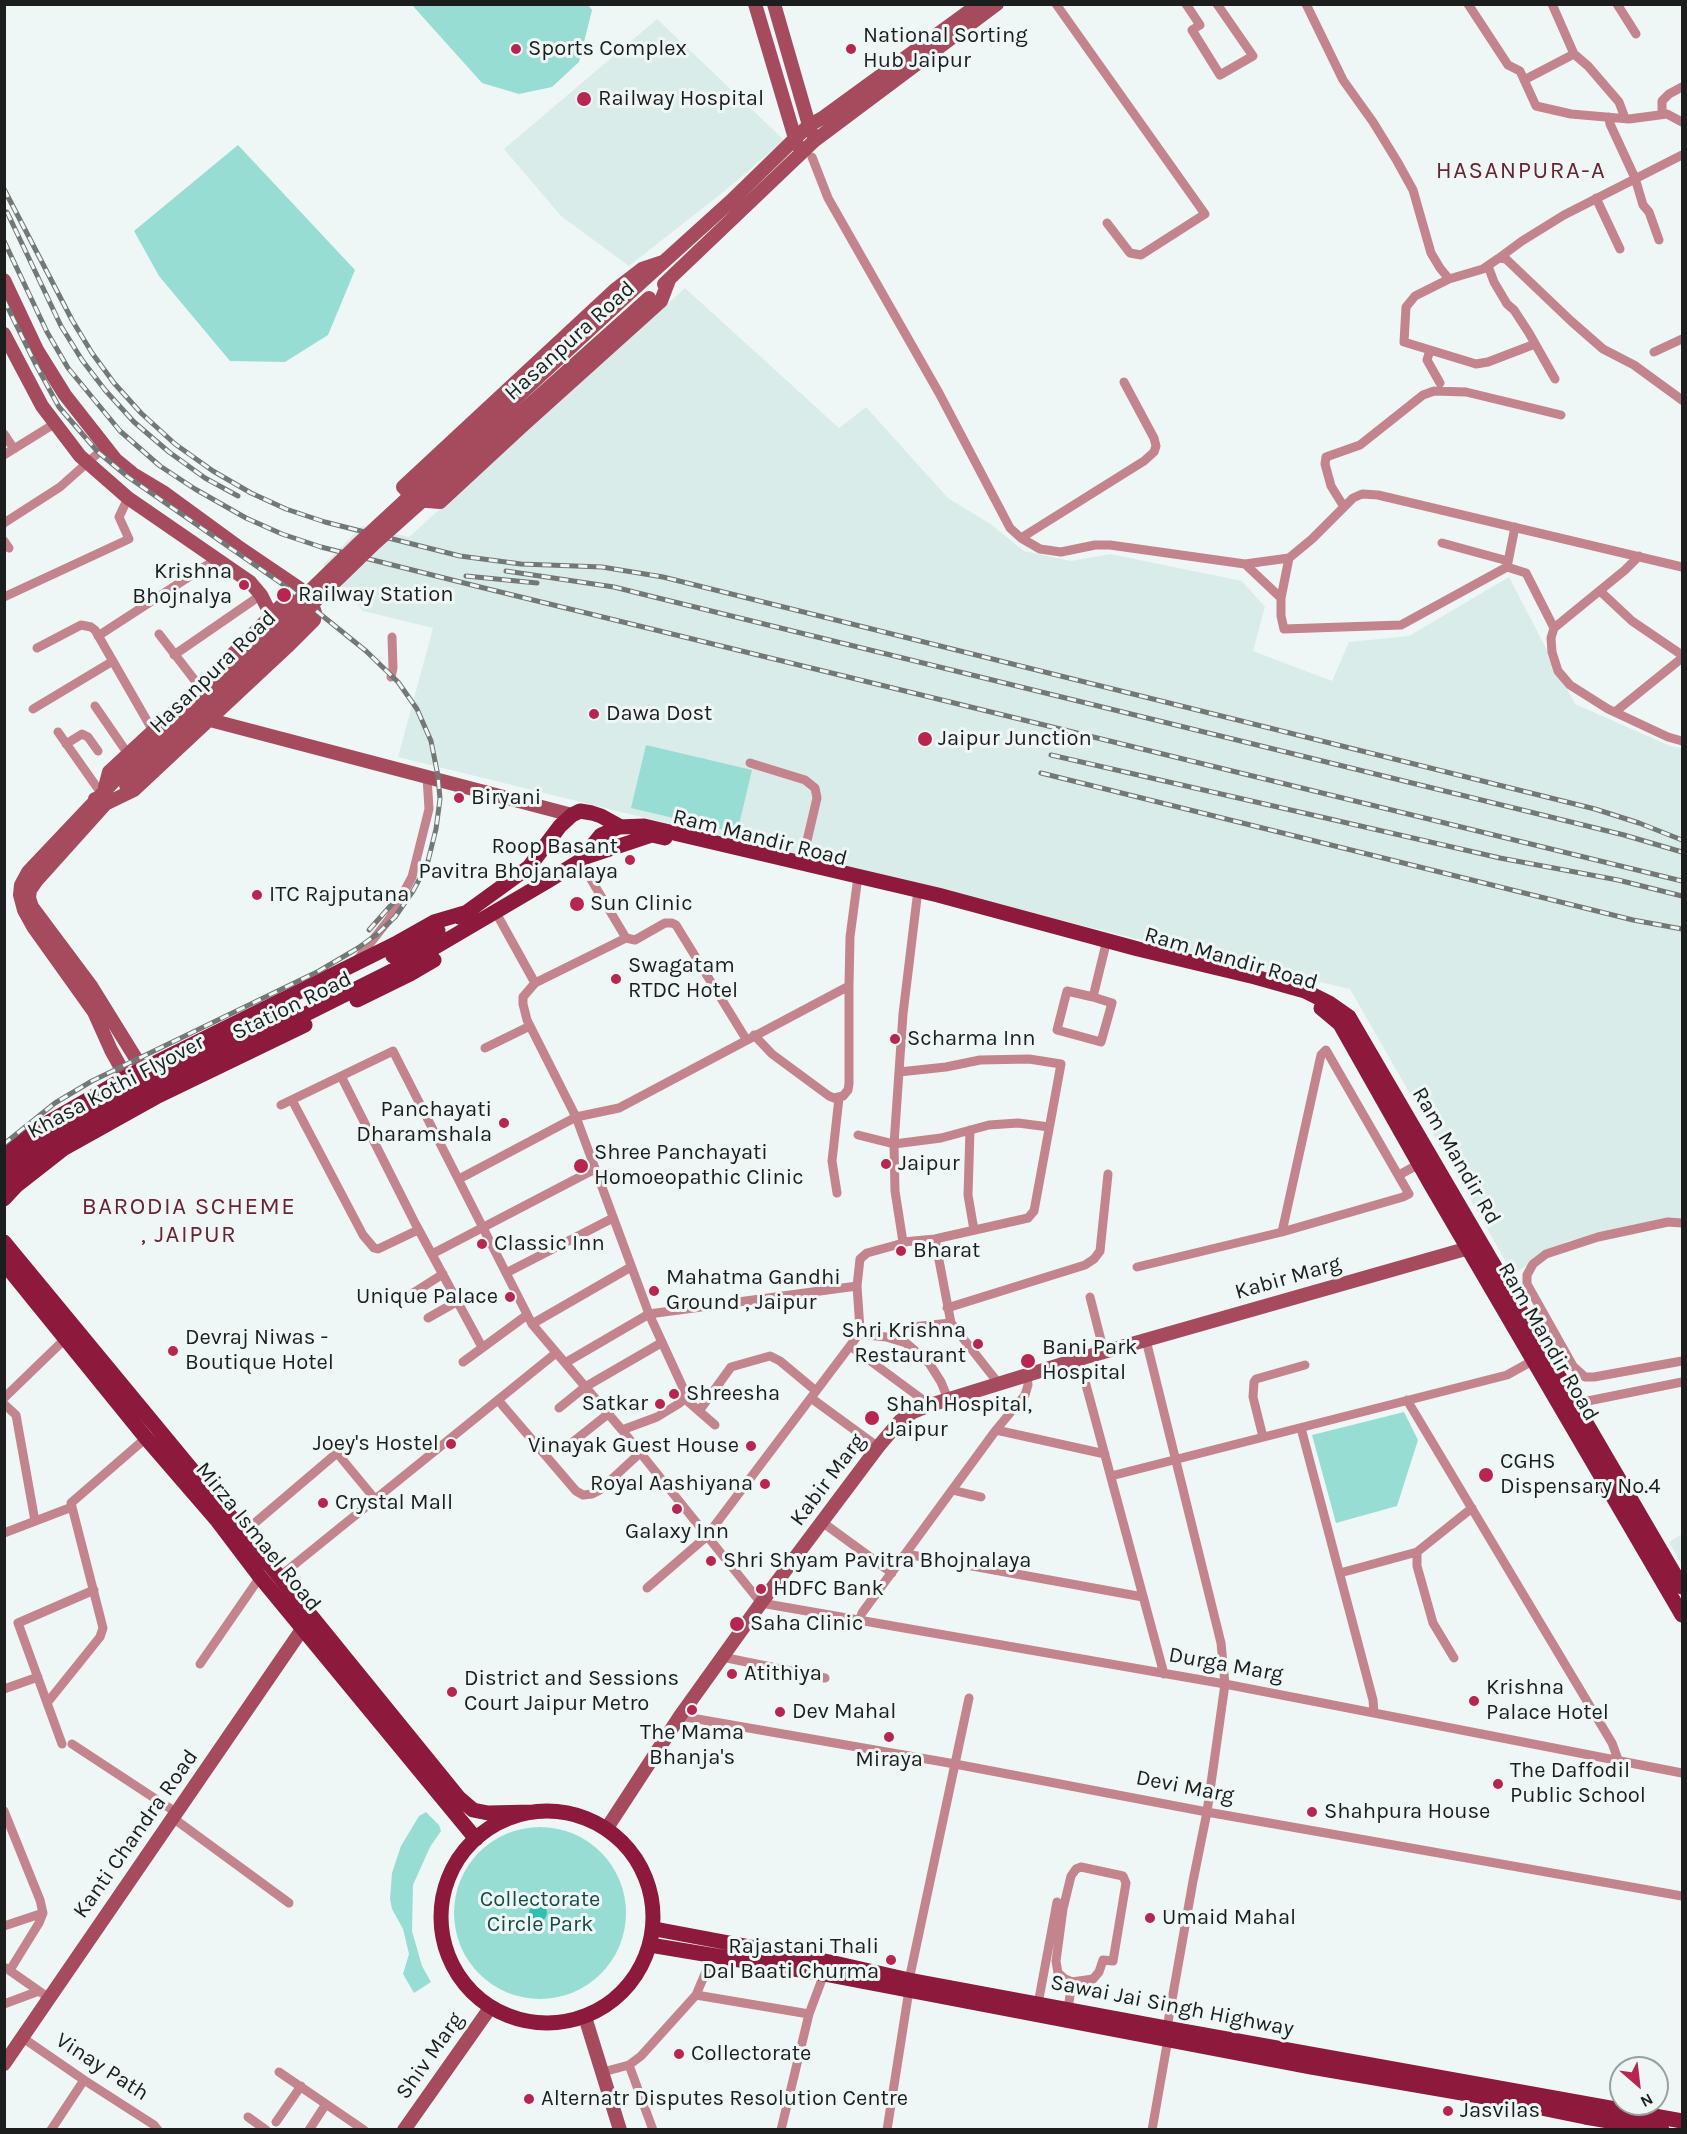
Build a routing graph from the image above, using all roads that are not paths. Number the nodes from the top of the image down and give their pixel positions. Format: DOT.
graph roads {
  1 [pos="755,4"];
  2 [pos="774,4"];
  3 [pos="979,4"];
  4 [pos="997,4"];
  5 [pos="1056,4"];
  6 [pos="1186,4"];
  7 [pos="1217,4"];
  8 [pos="1306,4"];
  9 [pos="1468,4"];
  10 [pos="1552,4"];
  11 [pos="1617,4"];
  12 [pos="1636,34"];
  13 [pos="1574,54"];
  14 [pos="1524,80"];
  15 [pos="1683,87"];
  16 [pos="1662,114"];
  17 [pos="1609,117"];
  18 [pos="1625,118"];
  19 [pos="1683,122"];
  20 [pos="808,126"];
  21 [pos="795,137"];
  22 [pos="814,141"];
  23 [pos="1683,155"];
  24 [pos="806,156"];
  25 [pos="1635,178"];
  26 [pos="1596,198"];
  27 [pos="1107,223"];
  28 [pos="1659,240"];
  29 [pos="1620,249"];
  30 [pos="1499,258"];
  31 [pos="663,262"];
  32 [pos="1488,266"];
  33 [pos="1449,279"];
  34 [pos="4,280"];
  35 [pos="669,280"];
  36 [pos="1683,339"];
  37 [pos="6,342"];
  38 [pos="1535,344"];
  39 [pos="1430,350"];
  40 [pos="1654,352"];
  41 [pos="1555,379"];
  42 [pos="1124,382"];
  43 [pos="1440,383"];
  44 [pos="1683,400"];
  45 [pos="1561,415"];
  46 [pos="54,424"];
  47 [pos="4,434"];
  48 [pos="105,447"];
  49 [pos="14,449"];
  50 [pos="4,455"];
  51 [pos="87,463"];
  52 [pos="128,498"];
  53 [pos="1344,507"];
  54 [pos="4,523"];
  55 [pos="1515,527"];
  56 [pos="1021,538"];
  57 [pos="1442,543"];
  58 [pos="1639,556"];
  59 [pos="218,558"];
  60 [pos="1289,558"];
  61 [pos="1245,564"];
  62 [pos="1507,564"];
  63 [pos="1683,567"];
  64 [pos="299,588"];
  65 [pos="1600,591"];
  66 [pos="261,595"];
  67 [pos="4,597"];
  68 [pos="1281,598"];
  69 [pos="272,616"];
  70 [pos="1554,628"];
  71 [pos="159,634"];
  72 [pos="98,636"];
  73 [pos="392,637"];
  74 [pos="37,648"];
  75 [pos="174,655"];
  76 [pos="1683,656"];
  77 [pos="112,661"];
  78 [pos="391,677"];
  79 [pos="196,691"];
  80 [pos="95,706"];
  81 [pos="33,709"];
  82 [pos="1615,712"];
  83 [pos="218,719"];
  84 [pos="153,731"];
  85 [pos="58,732"];
  86 [pos="1683,741"];
  87 [pos="66,744"];
  88 [pos="98,751"];
  89 [pos="128,754"];
  90 [pos="750,763"];
  91 [pos="427,777"];
  92 [pos="121,782"];
  93 [pos="101,797"];
  94 [pos="572,815"];
  95 [pos="621,827"];
  96 [pos="585,855"];
  97 [pos="802,862"];
  98 [pos="856,884"];
  99 [pos="917,898"];
  100 [pos="495,911"];
  101 [pos="472,917"];
  102 [pos="454,929"];
  103 [pos="626,938"];
  104 [pos="1105,948"];
  105 [pos="354,965"];
  106 [pos="535,984"];
  107 [pos="849,986"];
  108 [pos="1093,998"];
  109 [pos="1329,1004"];
  110 [pos="530,1026"];
  111 [pos="750,1037"];
  112 [pos="486,1048"];
  113 [pos="142,1069"];
  114 [pos="899,1072"];
  115 [pos="341,1076"];
  116 [pos="127,1077"];
  117 [pos="158,1096"];
  118 [pos="839,1098"];
  119 [pos="292,1100"];
  120 [pos="142,1104"];
  121 [pos="280,1105"];
  122 [pos="576,1117"];
  123 [pos="1049,1127"];
  124 [pos="970,1130"];
  125 [pos="858,1135"];
  126 [pos="894,1144"];
  127 [pos="6,1146"];
  128 [pos="1425,1161"];
  129 [pos="4,1162"];
  130 [pos="595,1169"];
  131 [pos="1108,1174"];
  132 [pos="1399,1175"];
  133 [pos="459,1179"];
  134 [pos="4,1181"];
  135 [pos="837,1193"];
  136 [pos="4,1199"];
  137 [pos="613,1218"];
  138 [pos="1683,1223"];
  139 [pos="483,1228"];
  140 [pos="418,1230"];
  141 [pos="974,1230"];
  142 [pos="1281,1232"];
  143 [pos="935,1239"];
  144 [pos="4,1242"];
  145 [pos="906,1242"];
  146 [pos="1474,1246"];
  147 [pos="432,1254"];
  148 [pos="1137,1267"];
  149 [pos="632,1268"];
  150 [pos="7,1270"];
  151 [pos="506,1273"];
  152 [pos="443,1274"];
  153 [pos="857,1286"];
  154 [pos="413,1293"];
  155 [pos="1090,1297"];
  156 [pos="458,1301"];
  157 [pos="947,1308"];
  158 [pos="649,1314"];
  159 [pos="527,1315"];
  160 [pos="428,1318"];
  161 [pos="951,1323"];
  162 [pos="532,1324"];
  163 [pos="911,1327"];
  164 [pos="1554,1332"];
  165 [pos="857,1334"];
  166 [pos="65,1339"];
  167 [pos="1537,1339"];
  168 [pos="1146,1340"];
  169 [pos="661,1343"];
  170 [pos="850,1346"];
  171 [pos="482,1347"];
  172 [pos="1104,1352"];
  173 [pos="556,1353"];
  174 [pos="1079,1359"];
  175 [pos="1534,1360"];
  176 [pos="1683,1361"];
  177 [pos="463,1362"];
  178 [pos="565,1363"];
  179 [pos="1305,1365"];
  180 [pos="1027,1375"];
  181 [pos="1683,1382"];
  182 [pos="999,1384"];
  183 [pos="585,1387"];
  184 [pos="814,1394"];
  185 [pos="4,1398"];
  186 [pos="684,1398"];
  187 [pos="948,1399"];
  188 [pos="498,1400"];
  189 [pos="1407,1400"];
  190 [pos="4,1404"];
  191 [pos="930,1405"];
  192 [pos="1568,1407"];
  193 [pos="559,1408"];
  194 [pos="699,1411"];
  195 [pos="608,1414"];
  196 [pos="714,1425"];
  197 [pos="1301,1428"];
  198 [pos="622,1430"];
  199 [pos="996,1430"];
  200 [pos="1263,1437"];
  201 [pos="146,1438"];
  202 [pos="574,1441"];
  203 [pos="878,1447"];
  204 [pos="640,1453"];
  205 [pos="1105,1454"];
  206 [pos="1176,1460"];
  207 [pos="1111,1476"];
  208 [pos="952,1490"];
  209 [pos="981,1497"];
  210 [pos="375,1499"];
  211 [pos="72,1507"];
  212 [pos="1472,1508"];
  213 [pos="35,1521"];
  214 [pos="822,1522"];
  215 [pos="4,1533"];
  216 [pos="243,1533"];
  217 [pos="706,1537"];
  218 [pos="1417,1552"];
  219 [pos="906,1554"];
  220 [pos="892,1573"];
  221 [pos="1340,1573"];
  222 [pos="260,1577"];
  223 [pos="279,1577"];
  224 [pos="1683,1587"];
  225 [pos="647,1588"];
  226 [pos="94,1590"];
  227 [pos="1143,1597"];
  228 [pos="761,1604"];
  229 [pos="1683,1615"];
  230 [pos="859,1621"];
  231 [pos="303,1628"];
  232 [pos="722,1657"];
  233 [pos="1454,1658"];
  234 [pos="200,1664"];
  235 [pos="1164,1674"];
  236 [pos="38,1677"];
  237 [pos="825,1678"];
  238 [pos="1225,1684"];
  239 [pos="4,1689"];
  240 [pos="969,1698"];
  241 [pos="47,1703"];
  242 [pos="1374,1713"];
  243 [pos="680,1716"];
  244 [pos="62,1744"];
  245 [pos="72,1744"];
  246 [pos="1619,1762"];
  247 [pos="956,1764"];
  248 [pos="1683,1773"];
  249 [pos="4,1811"];
  250 [pos="533,1812"];
  251 [pos="1207,1812"];
  252 [pos="175,1815"];
  253 [pos="607,1828"];
  254 [pos="476,1839"];
  255 [pos="1683,1896"];
  256 [pos="1057,1902"];
  257 [pos="289,1903"];
  258 [pos="43,1913"];
  259 [pos="4,1926"];
  260 [pos="655,1929"];
  261 [pos="650,1945"];
  262 [pos="713,1955"];
  263 [pos="7,1969"];
  264 [pos="824,1974"];
  265 [pos="1072,1982"];
  266 [pos="909,1985"];
  267 [pos="44,1995"];
  268 [pos="696,1995"];
  269 [pos="4,2004"];
  270 [pos="1038,2004"];
  271 [pos="490,2008"];
  272 [pos="1068,2009"];
  273 [pos="809,2014"];
  274 [pos="585,2017"];
  275 [pos="1168,2033"];
  276 [pos="23,2038"];
  277 [pos="4,2064"];
  278 [pos="629,2065"];
  279 [pos="1364,2070"];
  280 [pos="279,2072"];
  281 [pos="603,2072"];
  282 [pos="84,2080"];
  283 [pos="301,2086"];
  284 [pos="326,2104"];
  285 [pos="248,2117"];
  286 [pos="1683,2121"];
  287 [pos="276,2122"];
  288 [pos="51,2130"];
  289 [pos="158,2130"];
  290 [pos="266,2130"];
  291 [pos="309,2130"];
  292 [pos="364,2130"];
  293 [pos="404,2130"];
  294 [pos="620,2130"];
  295 [pos="653,2130"];
  296 [pos="781,2130"];
  297 [pos="886,2130"];
  298 [pos="1152,2130"];
  299 [pos="1662,2130"];
  1 -- 21 [label="street"];
  2 -- 20 [label="street"];
  3 -- 20 [label="street"];
  4 -- 22 [label="street, Hasanpura Road"];
  5 -- 27 [label="street"];
  6 -- 7 [label="street"];
  8 -- 33 [label="street"];
  9 -- 14 [label="street"];
  10 -- 13 [label="street"];
  11 -- 12 [label="street"];
  13 -- 14 [label="street"];
  13 -- 18 [label="street"];
  14 -- 17 [label="street"];
  15 -- 16 [label="street"];
  16 -- 18 [label="street"];
  16 -- 19 [label="street"];
  17 -- 18 [label="street"];
  17 -- 25 [label="street"];
  20 -- 21 [label="street"];
  20 -- 22 [label="street"];
  21 -- 24 [label="street"];
  21 -- 31 [label="street"];
  22 -- 24 [label="street, Hasanpura Road"];
  23 -- 25 [label="street"];
  24 -- 35 [label="street, Hasanpura Road"];
  24 -- 56 [label="street"];
  25 -- 26 [label="street"];
  25 -- 28 [label="street"];
  26 -- 29 [label="street"];
  26 -- 30 [label="street"];
  30 -- 32 [label="street"];
  30 -- 44 [label="street"];
  31 -- 35 [label="street"];
  31 -- 92 [label="street, bridge"];
  32 -- 33 [label="street"];
  32 -- 38 [label="street"];
  33 -- 39 [label="street"];
  34 -- 48 [label="street"];
  35 -- 92 [label="street, Hasanpura Road, bridge"];
  36 -- 40 [label="street"];
  37 -- 46 [label="street"];
  38 -- 39 [label="street"];
  38 -- 41 [label="street"];
  39 -- 43 [label="street"];
  42 -- 56 [label="street"];
  45 -- 53 [label="street"];
  46 -- 49 [label="street"];
  46 -- 51 [label="street"];
  47 -- 49 [label="street"];
  48 -- 51 [label="street"];
  48 -- 64 [label="street"];
  49 -- 50 [label="street"];
  51 -- 52 [label="street"];
  51 -- 54 [label="street"];
  52 -- 59 [label="street"];
  52 -- 67 [label="street"];
  53 -- 55 [label="street"];
  53 -- 60 [label="street"];
  55 -- 58 [label="street"];
  55 -- 62 [label="street"];
  56 -- 61 [label="street"];
  57 -- 62 [label="street"];
  58 -- 63 [label="street"];
  58 -- 65 [label="street"];
  59 -- 66 [label="street"];
  59 -- 72 [label="street"];
  60 -- 61 [label="street"];
  60 -- 68 [label="street"];
  61 -- 68 [label="street"];
  62 -- 68 [label="street"];
  62 -- 70 [label="street"];
  64 -- 69 [label="street"];
  64 -- 83 [label="street"];
  65 -- 70 [label="street"];
  65 -- 76 [label="street"];
  66 -- 69 [label="street"];
  66 -- 75 [label="street"];
  69 -- 79 [label="street"];
  70 -- 82 [label="street"];
  71 -- 75 [label="street"];
  72 -- 74 [label="street"];
  72 -- 77 [label="street"];
  73 -- 78 [label="street"];
  75 -- 79 [label="street"];
  76 -- 82 [label="street"];
  77 -- 81 [label="street"];
  77 -- 84 [label="street"];
  79 -- 83 [label="street"];
  79 -- 84 [label="street"];
  80 -- 89 [label="street"];
  82 -- 86 [label="street"];
  83 -- 91 [label="street"];
  83 -- 93 [label="street"];
  84 -- 89 [label="street"];
  85 -- 87 [label="street"];
  87 -- 88 [label="street"];
  87 -- 93 [label="street"];
  89 -- 93 [label="street"];
  90 -- 97 [label="street"];
  91 -- 94 [label="street"];
  91 -- 105 [label="street"];
  92 -- 93 [label="street, Hasanpura Road"];
  93 -- 113 [label="street, Hasanpura Road"];
  93 -- 116 [label="street"];
  94 -- 95 [label="main road"];
  94 -- 101 [label="main road, Station Road"];
  95 -- 96 [label="main road"];
  95 -- 97 [label="main road, Ram Mandir Road"];
  96 -- 98 [label="main road, Ram Mandir Road"];
  96 -- 100 [label="main road, Station Road"];
  96 -- 103 [label="street"];
  97 -- 109 [label="main road, Ram Mandir Road"];
  98 -- 99 [label="main road, Ram Mandir Road"];
  98 -- 107 [label="street"];
  99 -- 104 [label="main road, Ram Mandir Road"];
  99 -- 114 [label="street"];
  100 -- 101 [label="main road, Station Road"];
  100 -- 106 [label="street"];
  101 -- 102 [label="main road, Khasa Kothi Flyover"];
  101 -- 105 [label="main road"];
  101 -- 117 [label="main road, Station Road"];
  102 -- 129 [label="main road, Khasa Kothi Flyover, bridge"];
  102 -- 134 [label="main road, Khasa Kothi Flyover, bridge"];
  103 -- 106 [label="street"];
  103 -- 111 [label="street"];
  104 -- 108 [label="street"];
  104 -- 128 [label="main road, Ram Mandir Road"];
  105 -- 113 [label="main road"];
  106 -- 110 [label="street"];
  107 -- 111 [label="street"];
  107 -- 118 [label="street"];
  108 -- 108 [label="street"];
  109 -- 128 [label="main road, Ram Mandir Rd"];
  110 -- 112 [label="street"];
  110 -- 122 [label="street"];
  111 -- 118 [label="street"];
  111 -- 122 [label="street"];
  113 -- 116 [label="main road"];
  113 -- 117 [label="street, Hasanpura Road"];
  114 -- 123 [label="street"];
  114 -- 126 [label="street"];
  115 -- 119 [label="street"];
  115 -- 133 [label="street"];
  115 -- 140 [label="street"];
  116 -- 120 [label="street"];
  116 -- 127 [label="main road"];
  117 -- 120 [label="main road, Station Road"];
  118 -- 135 [label="street"];
  119 -- 121 [label="street"];
  119 -- 140 [label="street"];
  120 -- 136 [label="main road, Station Road"];
  122 -- 130 [label="street"];
  122 -- 133 [label="street"];
  123 -- 124 [label="street"];
  123 -- 141 [label="street"];
  124 -- 126 [label="street"];
  124 -- 141 [label="street"];
  125 -- 126 [label="street"];
  126 -- 145 [label="street"];
  128 -- 132 [label="street"];
  128 -- 146 [label="main road, Ram Mandir Rd"];
  130 -- 137 [label="street"];
  130 -- 139 [label="street"];
  131 -- 157 [label="street"];
  132 -- 142 [label="street"];
  132 -- 142 [label="street"];
  133 -- 139 [label="street"];
  137 -- 149 [label="street"];
  137 -- 151 [label="street"];
  138 -- 164 [label="street"];
  139 -- 147 [label="street"];
  139 -- 151 [label="street"];
  140 -- 147 [label="street"];
  141 -- 143 [label="street"];
  142 -- 148 [label="street"];
  143 -- 145 [label="street"];
  143 -- 157 [label="street"];
  144 -- 216 [label="main road"];
  145 -- 153 [label="street"];
  146 -- 167 [label="main road, Ram Mandir Rd"];
  146 -- 168 [label="street, Kabir Marg"];
  146 -- 175 [label="main road, Ram Mandir Road"];
  147 -- 152 [label="street"];
  149 -- 158 [label="street"];
  149 -- 162 [label="street"];
  150 -- 166 [label="main road, Mirza Ismael Road"];
  151 -- 159 [label="street"];
  152 -- 154 [label="street"];
  152 -- 156 [label="street"];
  153 -- 158 [label="street"];
  153 -- 165 [label="street"];
  155 -- 172 [label="street"];
  156 -- 160 [label="street"];
  156 -- 171 [label="street"];
  157 -- 161 [label="street"];
  158 -- 169 [label="street"];
  158 -- 178 [label="street"];
  159 -- 162 [label="street"];
  159 -- 171 [label="street"];
  161 -- 163 [label="street"];
  161 -- 182 [label="street"];
  162 -- 173 [label="street"];
  164 -- 167 [label="street"];
  164 -- 176 [label="street"];
  165 -- 170 [label="street"];
  165 -- 187 [label="street"];
  166 -- 185 [label="street"];
  166 -- 201 [label="main road, Mirza Ismael Road"];
  167 -- 192 [label="main road, Ram Mandir Rd"];
  168 -- 172 [label="street, Kabir Marg"];
  168 -- 206 [label="street"];
  169 -- 183 [label="street"];
  169 -- 186 [label="street"];
  170 -- 184 [label="street"];
  170 -- 191 [label="street"];
  171 -- 177 [label="street"];
  172 -- 174 [label="street, Kabir Marg"];
  173 -- 178 [label="street"];
  173 -- 188 [label="street"];
  174 -- 180 [label="street, Kabir Marg"];
  174 -- 205 [label="street"];
  175 -- 189 [label="street"];
  175 -- 192 [label="main road, Ram Mandir Road"];
  178 -- 183 [label="street"];
  179 -- 200 [label="street"];
  180 -- 182 [label="street, Kabir Marg"];
  180 -- 199 [label="street"];
  181 -- 192 [label="street"];
  182 -- 187 [label="street, Kabir Marg"];
  183 -- 193 [label="street"];
  183 -- 195 [label="street"];
  184 -- 194 [label="street"];
  184 -- 203 [label="street"];
  184 -- 217 [label="street"];
  186 -- 194 [label="street"];
  186 -- 198 [label="street"];
  187 -- 191 [label="street, Kabir Marg"];
  188 -- 204 [label="street"];
  188 -- 210 [label="street"];
  189 -- 197 [label="street"];
  189 -- 212 [label="street"];
  190 -- 213 [label="street"];
  191 -- 203 [label="street, Kabir Marg"];
  192 -- 224 [label="main road, Ram Mandir Rd"];
  192 -- 229 [label="main road, Ram Mandir Road"];
  194 -- 196 [label="street"];
  195 -- 198 [label="street"];
  195 -- 202 [label="street"];
  197 -- 200 [label="street"];
  197 -- 221 [label="street"];
  198 -- 204 [label="street"];
  199 -- 205 [label="street"];
  199 -- 208 [label="street"];
  200 -- 206 [label="street"];
  201 -- 211 [label="street"];
  201 -- 222 [label="main road, Mirza Ismael Road"];
  203 -- 214 [label="street, Kabir Marg"];
  204 -- 217 [label="street"];
  205 -- 207 [label="street"];
  206 -- 207 [label="street"];
  206 -- 238 [label="street"];
  207 -- 227 [label="street"];
  208 -- 209 [label="street"];
  208 -- 219 [label="street"];
  210 -- 216 [label="street"];
  210 -- 223 [label="street"];
  211 -- 213 [label="street"];
  211 -- 226 [label="street"];
  212 -- 218 [label="street"];
  212 -- 246 [label="street"];
  213 -- 215 [label="street"];
  214 -- 220 [label="street"];
  214 -- 228 [label="street, Kabir Marg"];
  216 -- 223 [label="main road"];
  217 -- 225 [label="street"];
  217 -- 228 [label="street"];
  218 -- 221 [label="street"];
  218 -- 233 [label="street"];
  219 -- 220 [label="street"];
  219 -- 227 [label="street"];
  220 -- 230 [label="street"];
  221 -- 242 [label="street"];
  222 -- 231 [label="main road, Mirza Ismael Road"];
  222 -- 234 [label="street"];
  223 -- 250 [label="main road"];
  226 -- 236 [label="street"];
  226 -- 241 [label="street"];
  227 -- 235 [label="street"];
  228 -- 230 [label="street, Durga Marg"];
  228 -- 232 [label="street, Kabir Marg"];
  230 -- 235 [label="street, Durga Marg"];
  231 -- 252 [label="street, Kanti Chandra Road"];
  231 -- 254 [label="main road, Mirza Ismael Road"];
  232 -- 237 [label="street"];
  232 -- 243 [label="street, Kabir Marg"];
  235 -- 238 [label="street, Durga Marg"];
  236 -- 239 [label="street"];
  236 -- 241 [label="street"];
  238 -- 242 [label="street, Durga Marg"];
  238 -- 251 [label="street"];
  240 -- 247 [label="street"];
  241 -- 244 [label="street"];
  242 -- 246 [label="street, Durga Marg"];
  243 -- 247 [label="street, Devi Marg"];
  243 -- 253 [label="street, Kabir Marg"];
  245 -- 252 [label="street"];
  246 -- 248 [label="street, Durga Marg"];
  247 -- 251 [label="street, Devi Marg"];
  247 -- 266 [label="street"];
  249 -- 258 [label="street"];
  250 -- 253 [label="main road"];
  250 -- 254 [label="main road"];
  251 -- 255 [label="street, Devi Marg"];
  251 -- 275 [label="street"];
  252 -- 257 [label="street"];
  252 -- 267 [label="street, Kanti Chandra Road"];
  253 -- 260 [label="main road"];
  254 -- 271 [label="main road"];
  256 -- 270 [label="street"];
  258 -- 259 [label="street"];
  258 -- 263 [label="street"];
  260 -- 261 [label="main road"];
  260 -- 266 [label="main road, Sawai Jai Singh Highway"];
  261 -- 262 [label="main road"];
  261 -- 274 [label="main road"];
  262 -- 264 [label="main road"];
  262 -- 268 [label="street"];
  263 -- 267 [label="street"];
  264 -- 266 [label="main road"];
  264 -- 273 [label="street"];
  265 -- 265 [label="street"];
  265 -- 272 [label="street"];
  266 -- 270 [label="main road, Sawai Jai Singh Highway"];
  266 -- 275 [label="main road"];
  266 -- 297 [label="street"];
  267 -- 269 [label="street"];
  267 -- 276 [label="street, Kanti Chandra Road"];
  268 -- 273 [label="street"];
  268 -- 278 [label="street"];
  270 -- 272 [label="main road, Sawai Jai Singh Highway"];
  271 -- 274 [label="main road"];
  271 -- 293 [label="street, Shiv Marg"];
  272 -- 275 [label="main road, Sawai Jai Singh Highway"];
  273 -- 296 [label="street"];
  274 -- 281 [label="street"];
  275 -- 279 [label="main road"];
  275 -- 298 [label="street"];
  276 -- 277 [label="street, Kanti Chandra Road"];
  276 -- 282 [label="street, Vinay Path"];
  278 -- 281 [label="street"];
  278 -- 295 [label="street"];
  279 -- 286 [label="main road"];
  279 -- 299 [label="main road"];
  280 -- 283 [label="street"];
  281 -- 294 [label="street"];
  282 -- 288 [label="street"];
  282 -- 289 [label="street, Vinay Path"];
  283 -- 284 [label="street"];
  283 -- 287 [label="street"];
  284 -- 291 [label="street"];
  284 -- 292 [label="street"];
  285 -- 290 [label="street"];
}
